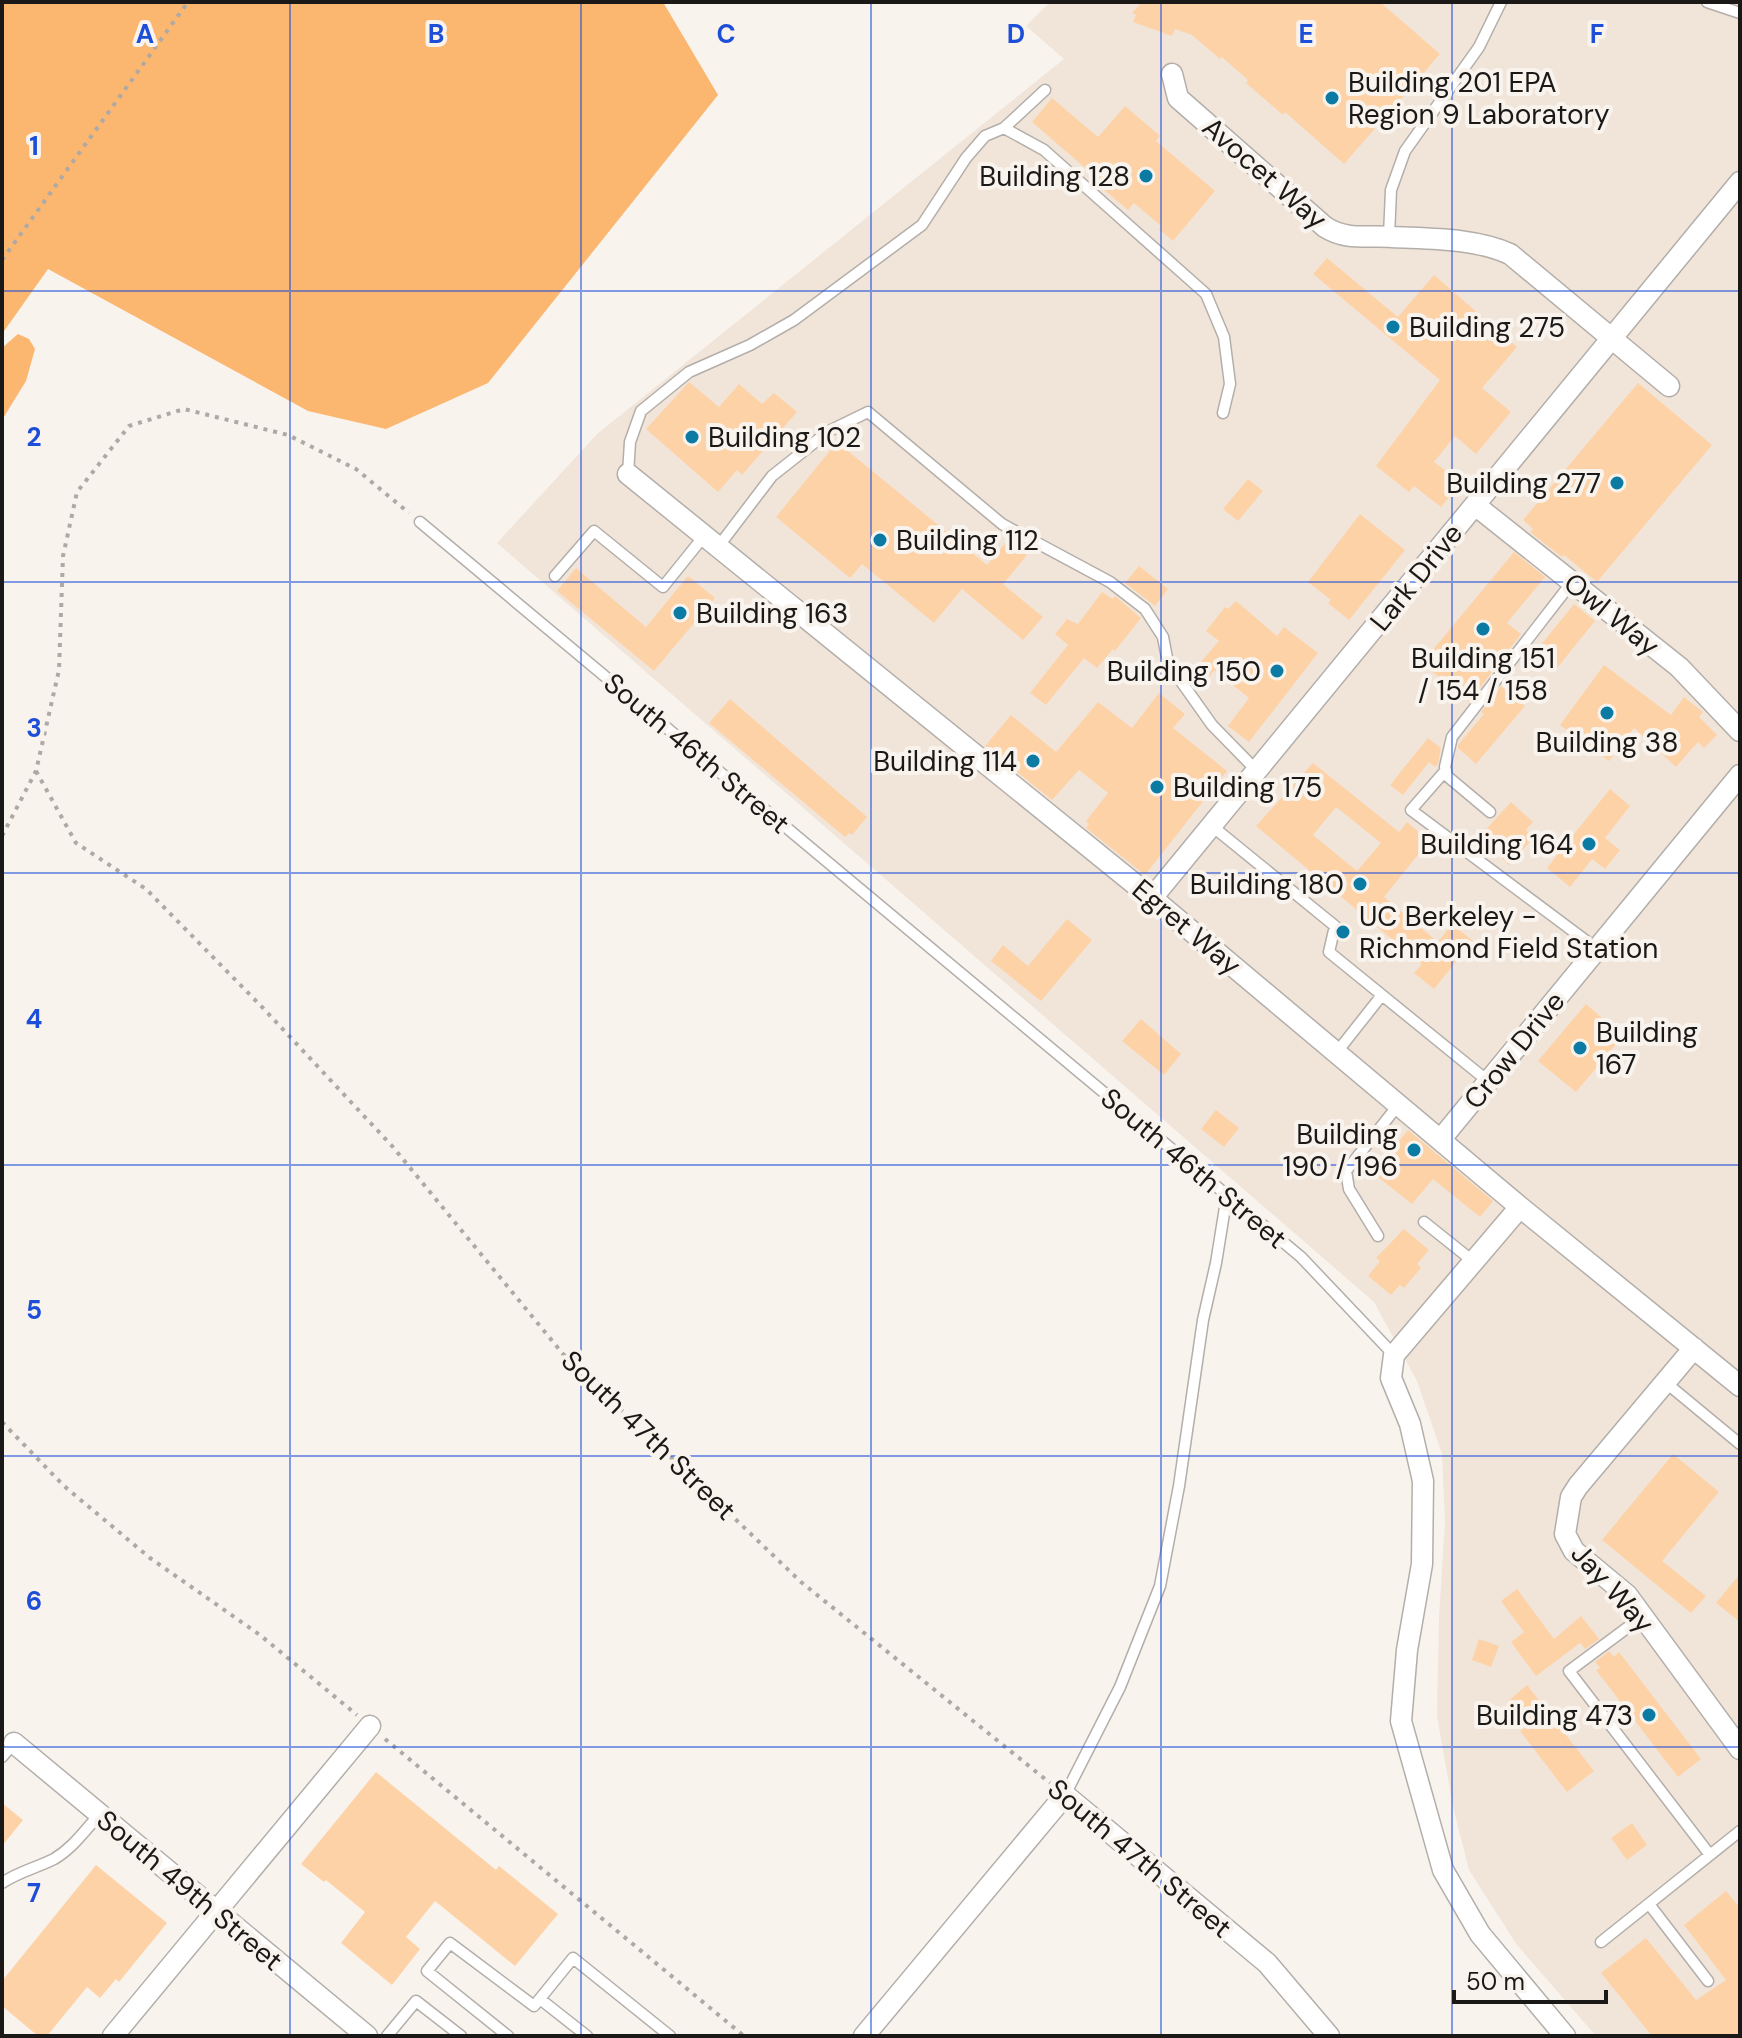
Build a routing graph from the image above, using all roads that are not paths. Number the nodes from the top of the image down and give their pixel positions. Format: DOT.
graph roads {
  1 [pos="1501,2"];
  2 [pos="1707,2"];
  3 [pos="1740,13"];
  4 [pos="1172,74"];
  5 [pos="1045,90"];
  6 [pos="1004,128"];
  7 [pos="1740,182"];
  8 [pos="1389,236"];
  9 [pos="1613,338"];
  10 [pos="1669,386"];
  11 [pos="1223,413"];
  12 [pos="628,474"];
  13 [pos="1475,505"];
  14 [pos="420,522"];
  15 [pos="711,542"];
  16 [pos="555,576"];
  17 [pos="1572,582"];
  18 [pos="1740,731"];
  19 [pos="1446,770"];
  20 [pos="1257,771"];
  21 [pos="1740,775"];
  22 [pos="1490,812"];
  23 [pos="1212,826"];
  24 [pos="1152,898"];
  25 [pos="1597,949"];
  26 [pos="1382,995"];
  27 [pos="1337,1052"];
  28 [pos="1489,1082"];
  29 [pos="1399,1104"];
  30 [pos="1441,1139"];
  31 [pos="1227,1195"];
  32 [pos="1520,1207"];
  33 [pos="1424,1222"];
  34 [pos="1378,1236"];
  35 [pos="1474,1262"];
  36 [pos="1694,1348"];
  37 [pos="1394,1355"];
  38 [pos="1665,1382"];
  39 [pos="1740,1386"];
  40 [pos="1740,1444"];
  41 [pos="1643,1616"];
  42 [pos="370,1726"];
  43 [pos="1740,1749"];
  44 [pos="8,1750"];
  45 [pos="1065,1795"];
  46 [pos="100,1814"];
  47 [pos="1740,1831"];
  48 [pos="1710,1855"];
  49 [pos="2,1883"];
  50 [pos="1649,1904"];
  51 [pos="216,1911"];
  52 [pos="1601,1942"];
  53 [pos="1708,1981"];
  54 [pos="540,1999"];
  55 [pos="354,2032"];
  56 [pos="113,2036"];
  57 [pos="387,2036"];
  58 [pos="461,2036"];
  59 [pos="508,2036"];
  60 [pos="587,2036"];
  61 [pos="670,2036"];
  62 [pos="864,2036"];
  63 [pos="1329,2036"];
  64 [pos="1565,2036"];
  1 -- 8 [label="lane"];
  2 -- 3 [label="lane"];
  4 -- 8 [label="street, Avocet Way"];
  5 -- 6 [label="lane"];
  6 -- 11 [label="lane"];
  6 -- 12 [label="lane"];
  7 -- 9 [label="street, Lark Drive"];
  8 -- 9 [label="street, Avocet Way"];
  9 -- 10 [label="street, Avocet Way"];
  9 -- 13 [label="street, Lark Drive"];
  12 -- 15 [label="street, Egret Way"];
  13 -- 17 [label="street, Owl Way"];
  13 -- 20 [label="street, Lark Drive"];
  14 -- 31 [label="lane, South 46th Street"];
  15 -- 16 [label="lane"];
  15 -- 20 [label="lane"];
  15 -- 24 [label="street, Egret Way"];
  17 -- 18 [label="street, Owl Way"];
  17 -- 19 [label="lane"];
  19 -- 22 [label="lane"];
  19 -- 25 [label="lane"];
  20 -- 23 [label="street, Lark Drive"];
  21 -- 25 [label="street, Crow Drive"];
  23 -- 24 [label="street, Lark Drive"];
  23 -- 26 [label="lane"];
  24 -- 27 [label="street, Egret Way"];
  25 -- 28 [label="street, Crow Drive"];
  26 -- 27 [label="lane"];
  26 -- 28 [label="lane"];
  27 -- 29 [label="street, Egret Way"];
  28 -- 30 [label="street, Crow Drive"];
  29 -- 30 [label="street, Egret Way"];
  29 -- 34 [label="lane"];
  30 -- 32 [label="street, Egret Way"];
  31 -- 37 [label="lane, South 46th Street"];
  31 -- 45 [label="lane"];
  32 -- 35 [label="street"];
  32 -- 36 [label="street, Egret Way"];
  33 -- 35 [label="lane"];
  35 -- 37 [label="street"];
  36 -- 38 [label="street, Jay Way"];
  36 -- 39 [label="street, Egret Way"];
  37 -- 64 [label="street"];
  38 -- 40 [label="lane"];
  38 -- 41 [label="street, Jay Way"];
  41 -- 43 [label="street, Jay Way"];
  41 -- 48 [label="lane"];
  42 -- 51 [label="street"];
  44 -- 46 [label="street, South 49th Street"];
  45 -- 62 [label="street"];
  45 -- 63 [label="street, South 47th Street"];
  46 -- 49 [label="lane"];
  46 -- 51 [label="street, South 49th Street"];
  47 -- 48 [label="lane"];
  48 -- 50 [label="lane"];
  50 -- 52 [label="lane"];
  50 -- 53 [label="lane"];
  51 -- 55 [label="street, South 49th Street"];
  51 -- 56 [label="street"];
  54 -- 59 [label="lane"];
  54 -- 60 [label="lane"];
  54 -- 61 [label="lane"];
  57 -- 58 [label="lane"];
}
